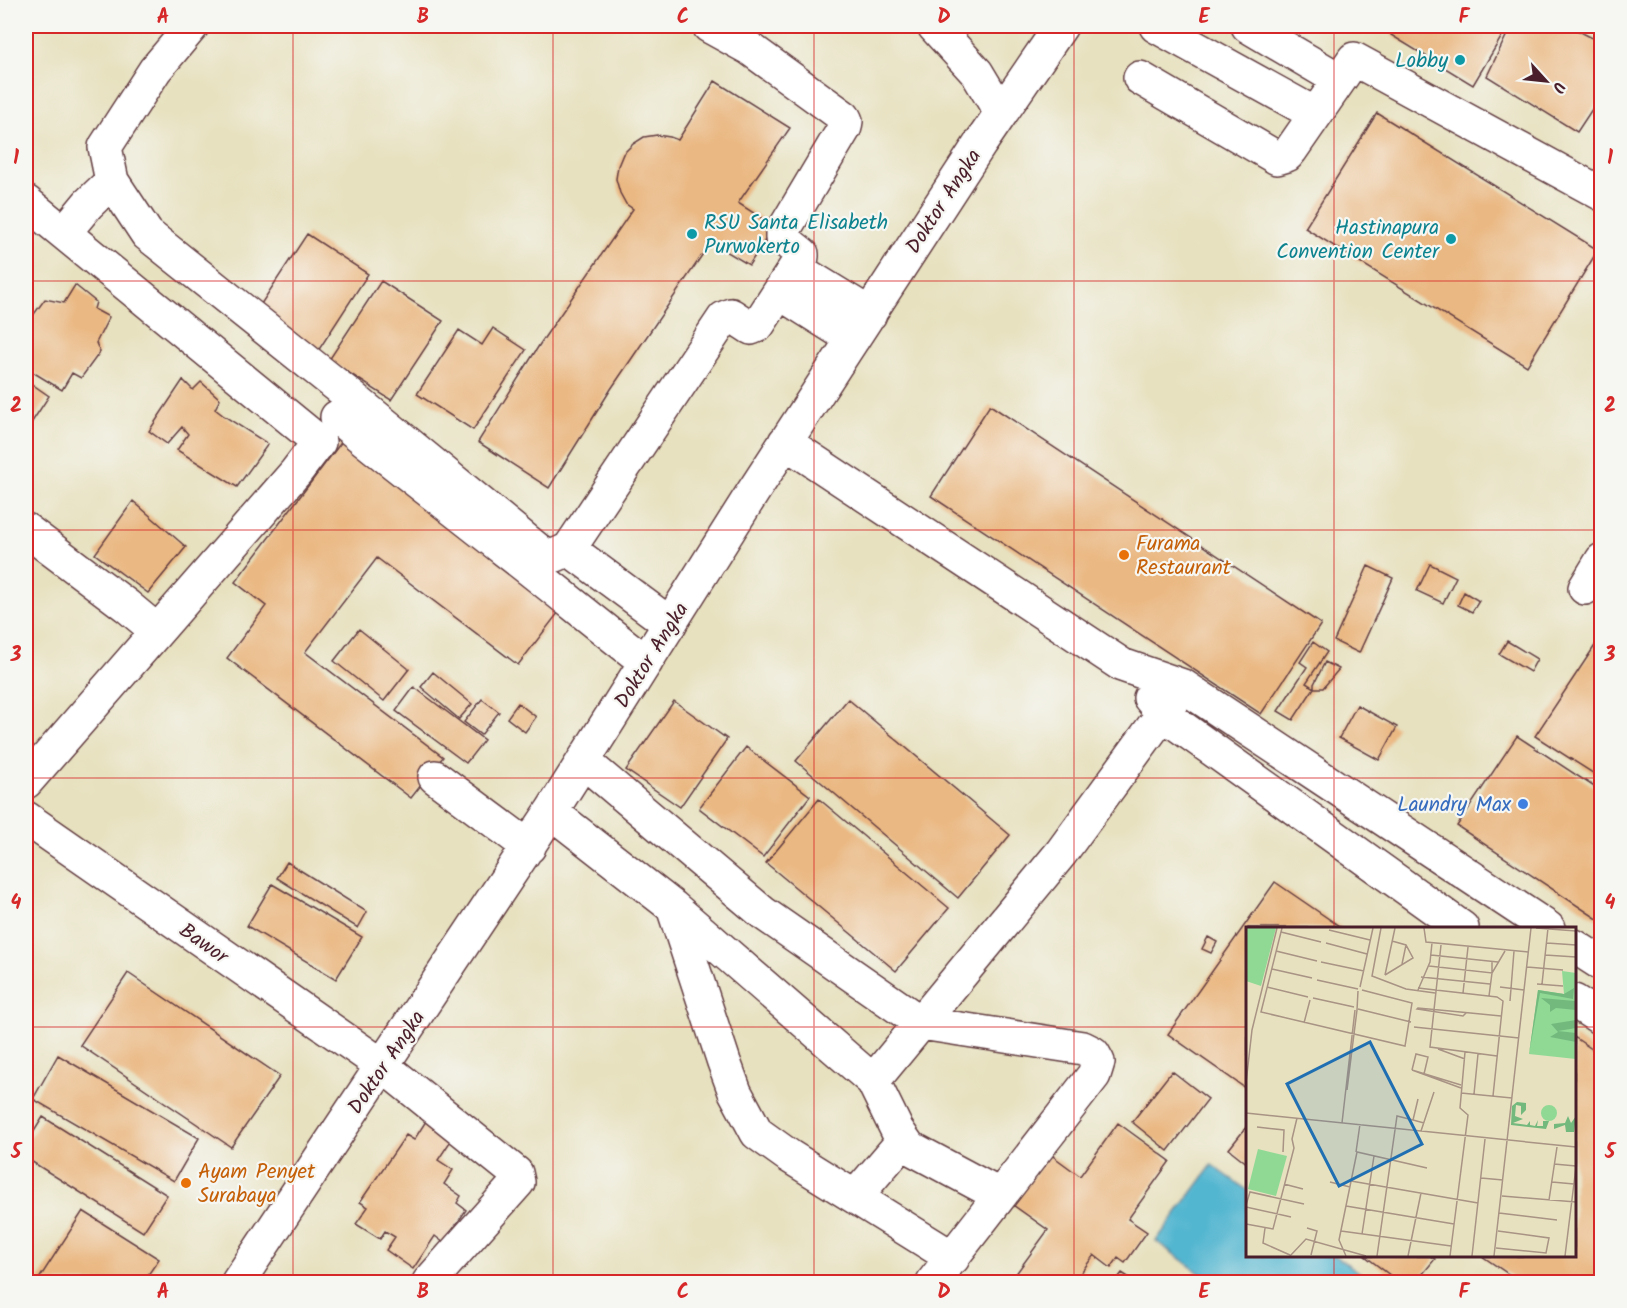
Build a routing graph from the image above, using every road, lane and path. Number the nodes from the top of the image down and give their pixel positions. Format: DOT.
graph roads {
  1 [pos="192,26"];
  2 [pos="709,26"];
  3 [pos="934,26"];
  4 [pos="1060,26"];
  5 [pos="1156,26"];
  6 [pos="1248,26"];
  7 [pos="1285,34"];
  8 [pos="1346,69"];
  9 [pos="1140,78"];
  10 [pos="1001,113"];
  11 [pos="1315,114"];
  12 [pos="112,181"];
  13 [pos="1602,194"];
  14 [pos="26,202"];
  15 [pos="63,233"];
  16 [pos="787,280"];
  17 [pos="861,327"];
  18 [pos="337,419"];
  19 [pos="785,442"];
  20 [pos="26,530"];
  21 [pos="568,549"];
  22 [pos="1602,560"];
  23 [pos="1585,588"];
  24 [pos="670,624"];
  25 [pos="157,631"];
  26 [pos="646,662"];
  27 [pos="1122,665"];
  28 [pos="1183,686"];
  29 [pos="1163,714"];
  30 [pos="583,761"];
  31 [pos="435,777"];
  32 [pos="26,782"];
  33 [pos="551,812"];
  34 [pos="26,818"];
  35 [pos="529,847"];
  36 [pos="1471,876"];
  37 [pos="673,907"];
  38 [pos="1453,923"];
  39 [pos="1547,927"];
  40 [pos="1576,947"];
  41 [pos="1602,964"];
  42 [pos="1576,1002"];
  43 [pos="1602,1019"];
  44 [pos="921,1023"];
  45 [pos="383,1066"];
  46 [pos="873,1081"];
  47 [pos="903,1141"];
  48 [pos="999,1195"];
  49 [pos="855,1197"];
  50 [pos="943,1270"];
  51 [pos="238,1282"];
  52 [pos="429,1282"];
  1 -- 12 [label="street"];
  2 -- 16 [label="street"];
  3 -- 10 [label="street"];
  4 -- 10 [label="street, Doktor Angka"];
  5 -- 11 [label="street"];
  6 -- 7 [label="street"];
  7 -- 8 [label="street"];
  8 -- 11 [label="street"];
  8 -- 13 [label="street"];
  9 -- 11 [label="street"];
  10 -- 17 [label="street, Doktor Angka"];
  12 -- 15 [label="street"];
  12 -- 18 [label="street"];
  14 -- 15 [label="street"];
  15 -- 18 [label="street"];
  16 -- 17 [label="street"];
  16 -- 21 [label="street"];
  17 -- 19 [label="street, Doktor Angka"];
  18 -- 21 [label="street"];
  18 -- 25 [label="street"];
  18 -- 26 [label="street"];
  19 -- 24 [label="street, Doktor Angka"];
  19 -- 27 [label="street"];
  20 -- 25 [label="street"];
  21 -- 24 [label="street"];
  22 -- 23 [label="street"];
  24 -- 26 [label="street, Doktor Angka"];
  25 -- 32 [label="street"];
  26 -- 30 [label="street, Doktor Angka"];
  27 -- 28 [label="street"];
  27 -- 29 [label="street"];
  28 -- 29 [label="street"];
  28 -- 36 [label="street"];
  29 -- 38 [label="street"];
  29 -- 44 [label="street"];
  30 -- 33 [label="street, Doktor Angka"];
  30 -- 44 [label="street"];
  31 -- 35 [label="street"];
  33 -- 35 [label="street, Doktor Angka"];
  33 -- 37 [label="street"];
  34 -- 45 [label="street, Bawor"];
  35 -- 45 [label="street, Doktor Angka"];
  36 -- 38 [label="street"];
  36 -- 39 [label="street"];
  37 -- 46 [label="street"];
  37 -- 49 [label="street"];
  40 -- 41 [label="street"];
  42 -- 43 [label="street"];
  44 -- 46 [label="street"];
  44 -- 48 [label="street"];
  45 -- 51 [label="street, Doktor Angka"];
  45 -- 52 [label="street, Bawor"];
  46 -- 47 [label="street"];
  47 -- 48 [label="street"];
  47 -- 49 [label="street"];
  48 -- 50 [label="street"];
  49 -- 50 [label="street"];
}
